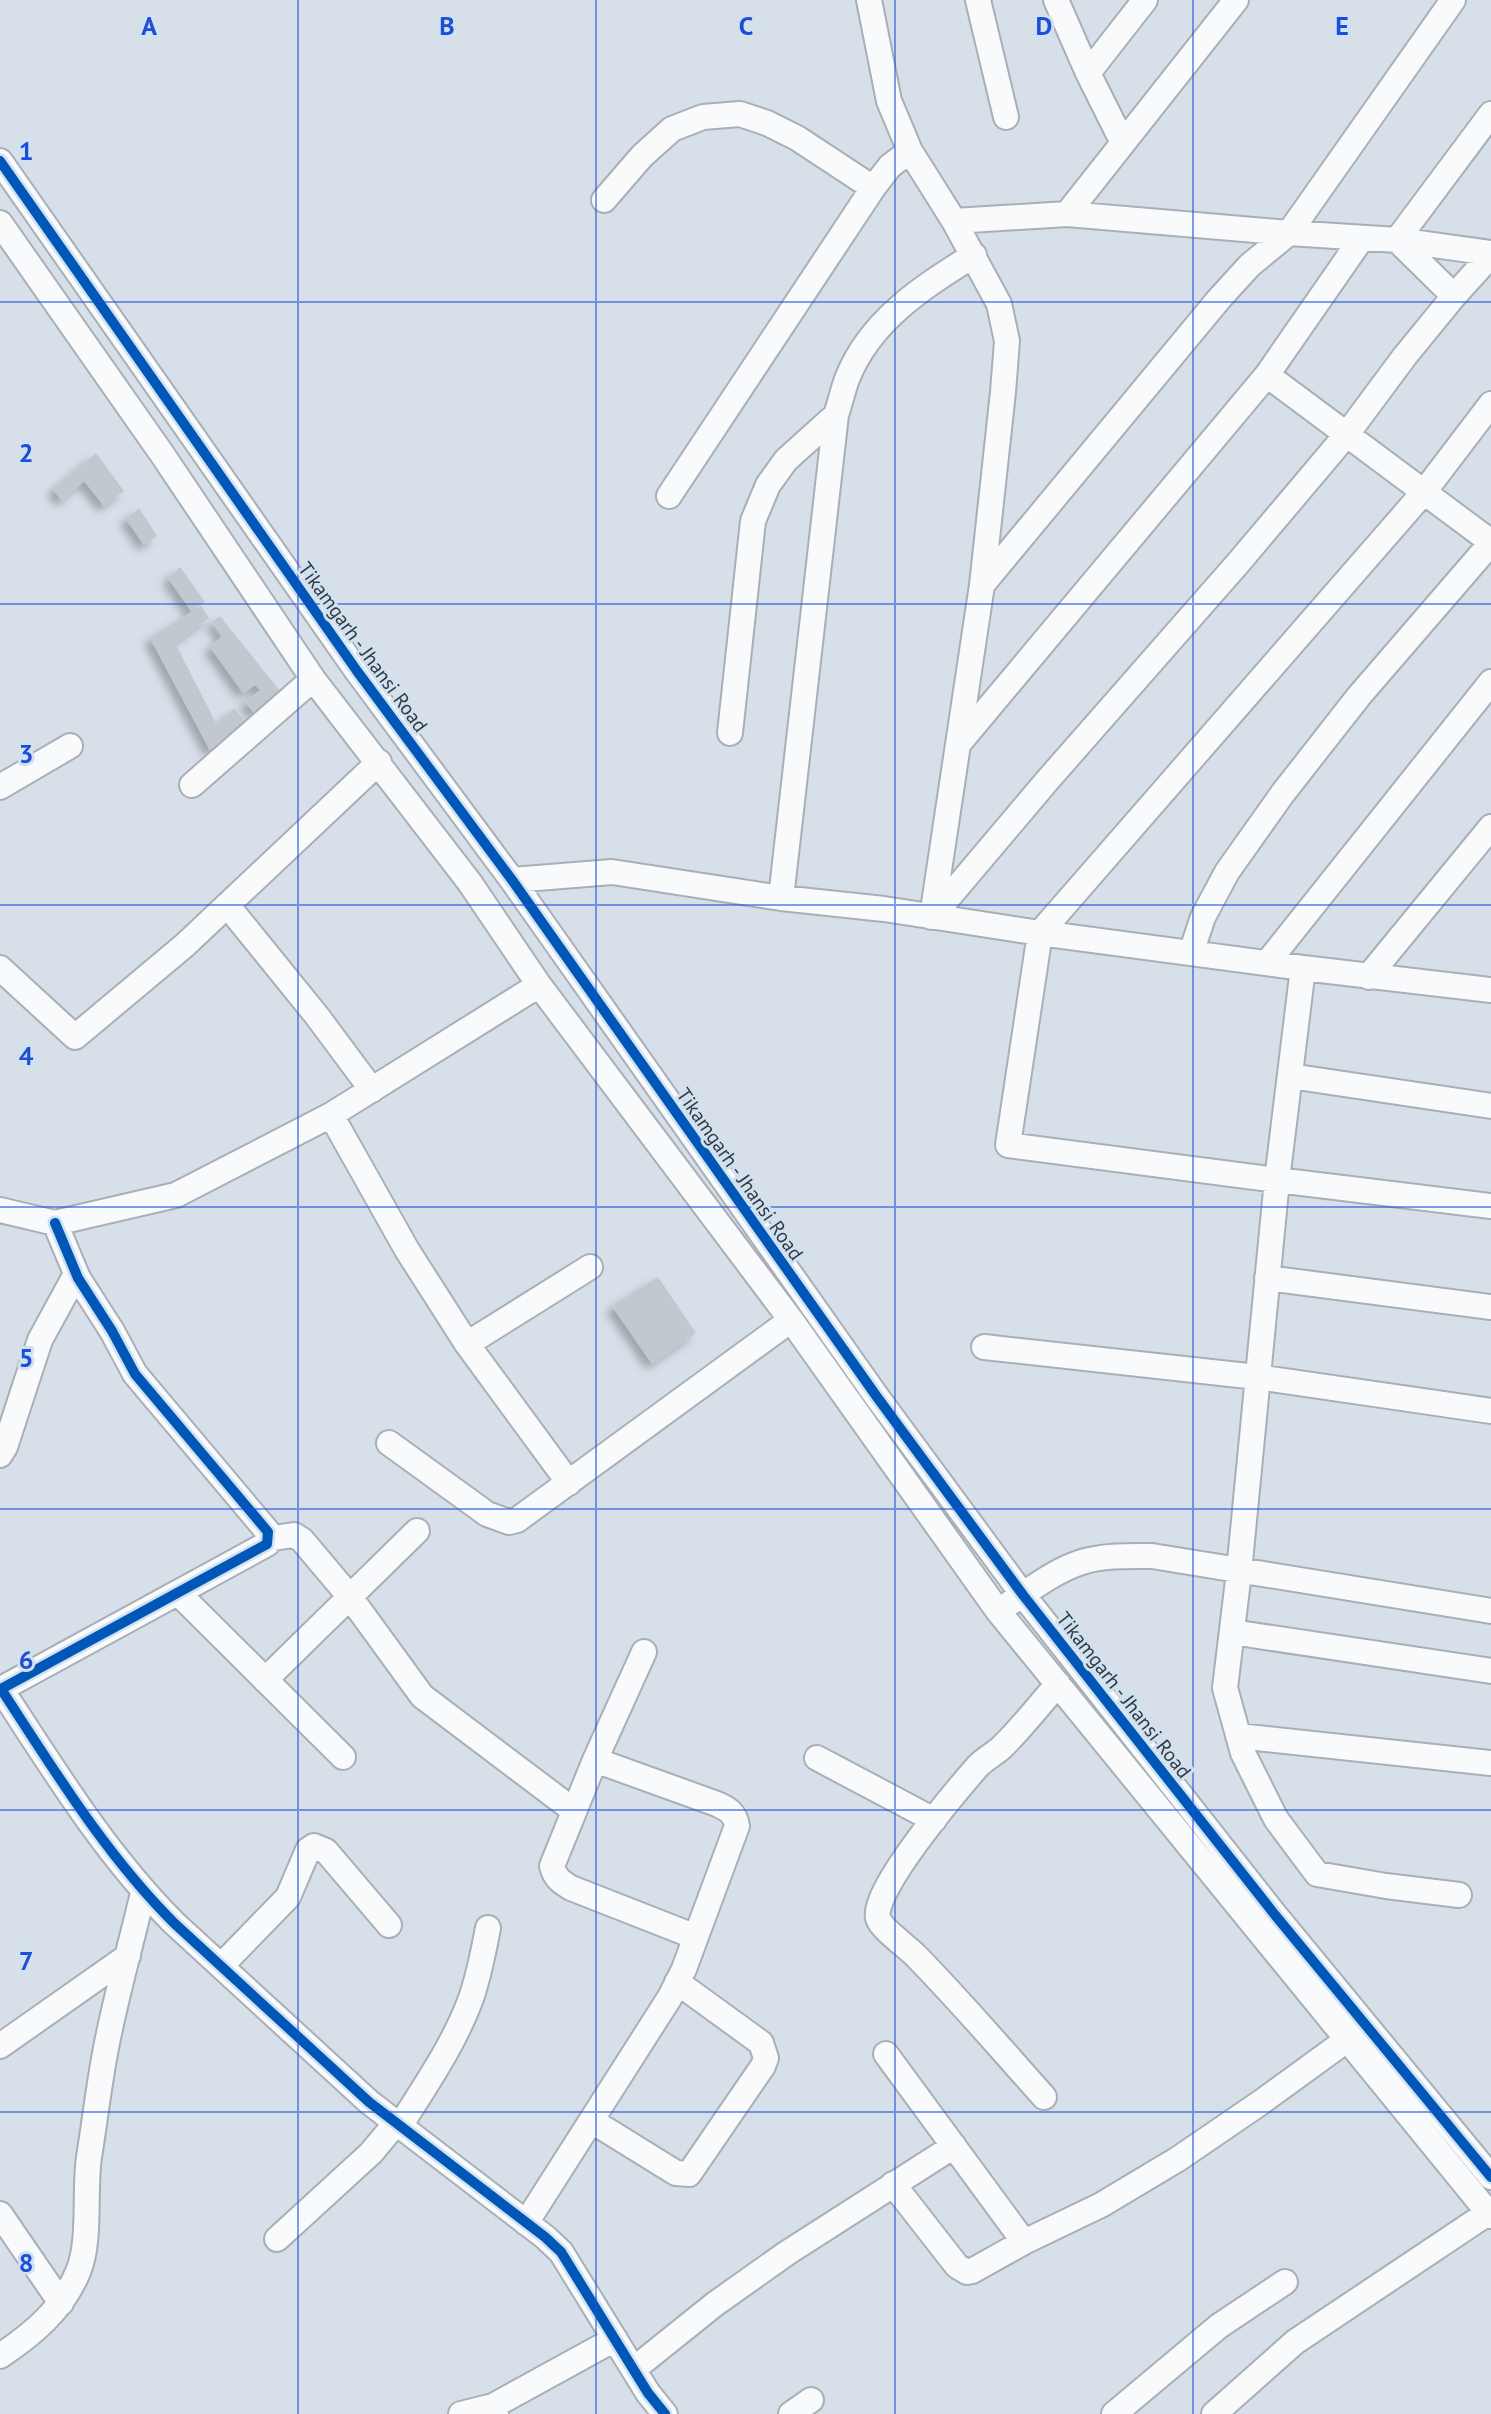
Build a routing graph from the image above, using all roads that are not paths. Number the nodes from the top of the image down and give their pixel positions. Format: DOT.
graph roads {
  1 [pos="869,0"];
  2 [pos="978,0"];
  3 [pos="1056,0"];
  4 [pos="1145,0"];
  5 [pos="1236,0"];
  6 [pos="1453,0"];
  7 [pos="1088,73"];
  8 [pos="1491,114"];
  9 [pos="1006,117"];
  10 [pos="1123,143"];
  11 [pos="910,151"];
  12 [pos="0,161"];
  13 [pos="873,188"];
  14 [pos="604,200"];
  15 [pos="1067,214"];
  16 [pos="954,221"];
  17 [pos="0,223"];
  18 [pos="1289,233"];
  19 [pos="1362,238"];
  20 [pos="1397,240"];
  21 [pos="1491,254"];
  22 [pos="974,255"];
  23 [pos="1454,296"];
  24 [pos="1267,375"];
  25 [pos="1491,404"];
  26 [pos="836,415"];
  27 [pos="1347,434"];
  28 [pos="1424,492"];
  29 [pos="669,496"];
  30 [pos="1491,543"];
  31 [pos="982,585"];
  32 [pos="313,679"];
  33 [pos="1491,682"];
  34 [pos="730,733"];
  35 [pos="958,744"];
  36 [pos="70,746"];
  37 [pos="379,762"];
  38 [pos="192,785"];
  39 [pos="0,787"];
  40 [pos="1491,827"];
  41 [pos="512,880"];
  42 [pos="781,898"];
  43 [pos="227,905"];
  44 [pos="932,917"];
  45 [pos="1040,933"];
  46 [pos="1191,953"];
  47 [pos="1267,963"];
  48 [pos="0,968"];
  49 [pos="1303,968"];
  50 [pos="1368,977"];
  51 [pos="539,985"];
  52 [pos="1489,987"];
  53 [pos="628,1047"];
  54 [pos="599,1065"];
  55 [pos="1290,1076"];
  56 [pos="372,1090"];
  57 [pos="1491,1106"];
  58 [pos="331,1115"];
  59 [pos="1277,1180"];
  60 [pos="1491,1206"];
  61 [pos="0,1210"];
  62 [pos="55,1223"];
  63 [pos="590,1267"];
  64 [pos="76,1274"];
  65 [pos="1267,1278"];
  66 [pos="1491,1307"];
  67 [pos="791,1320"];
  68 [pos="467,1344"];
  69 [pos="984,1347"];
  70 [pos="1257,1377"];
  71 [pos="1491,1411"];
  72 [pos="7,1412"];
  73 [pos="389,1443"];
  74 [pos="0,1455"];
  75 [pos="569,1483"];
  76 [pos="417,1531"];
  77 [pos="267,1539"];
  78 [pos="1239,1572"];
  79 [pos="178,1593"];
  80 [pos="1023,1595"];
  81 [pos="350,1597"];
  82 [pos="998,1611"];
  83 [pos="1491,1611"];
  84 [pos="1232,1632"];
  85 [pos="644,1652"];
  86 [pos="1491,1671"];
  87 [pos="265,1680"];
  88 [pos="1058,1684"];
  89 [pos="6,1716"];
  90 [pos="1238,1736"];
  91 [pos="343,1757"];
  92 [pos="817,1758"];
  93 [pos="595,1760"];
  94 [pos="1491,1763"];
  95 [pos="573,1810"];
  96 [pos="934,1820"];
  97 [pos="143,1893"];
  98 [pos="1459,1895"];
  99 [pos="389,1925"];
  100 [pos="488,1928"];
  101 [pos="696,1937"];
  102 [pos="128,1956"];
  103 [pos="221,1966"];
  104 [pos="677,1982"];
  105 [pos="1348,2039"];
  106 [pos="0,2046"];
  107 [pos="886,2054"];
  108 [pos="1044,2097"];
  109 [pos="592,2121"];
  110 [pos="398,2125"];
  111 [pos="954,2146"];
  112 [pos="893,2184"];
  113 [pos="1487,2197"];
  114 [pos="0,2214"];
  115 [pos="526,2223"];
  116 [pos="277,2239"];
  117 [pos="1024,2242"];
  118 [pos="1285,2282"];
  119 [pos="61,2303"];
  120 [pos="615,2339"];
  121 [pos="1,2353"];
  122 [pos="634,2369"];
  123 [pos="811,2400"];
  124 [pos="495,2410"];
  125 [pos="461,2414"];
  126 [pos="665,2414"];
  127 [pos="791,2414"];
  128 [pos="1114,2414"];
  129 [pos="1214,2414"];
  1 -- 11 [label="street"];
  2 -- 9 [label="street"];
  3 -- 7 [label="street"];
  4 -- 7 [label="street"];
  5 -- 10 [label="street"];
  6 -- 18 [label="street"];
  7 -- 10 [label="street"];
  8 -- 20 [label="street"];
  10 -- 15 [label="street"];
  11 -- 13 [label="street"];
  11 -- 16 [label="street"];
  12 -- 41 [label="street, Tikamgarh - Jhansi Road"];
  13 -- 14 [label="street"];
  13 -- 29 [label="street"];
  15 -- 16 [label="street"];
  15 -- 18 [label="street"];
  16 -- 22 [label="street"];
  17 -- 32 [label="street"];
  18 -- 19 [label="street"];
  18 -- 31 [label="street"];
  19 -- 20 [label="street"];
  19 -- 24 [label="street"];
  20 -- 21 [label="street"];
  20 -- 23 [label="street"];
  21 -- 23 [label="street"];
  22 -- 26 [label="street"];
  22 -- 31 [label="street"];
  23 -- 27 [label="street"];
  24 -- 27 [label="street"];
  24 -- 35 [label="street"];
  25 -- 28 [label="street"];
  26 -- 34 [label="street"];
  26 -- 42 [label="street"];
  27 -- 28 [label="street"];
  27 -- 44 [label="street"];
  28 -- 30 [label="street"];
  28 -- 45 [label="street"];
  30 -- 46 [label="street"];
  31 -- 35 [label="street"];
  32 -- 37 [label="street"];
  32 -- 38 [label="street"];
  33 -- 47 [label="street"];
  35 -- 44 [label="street"];
  36 -- 39 [label="street"];
  37 -- 43 [label="street"];
  37 -- 51 [label="street"];
  40 -- 50 [label="street"];
  41 -- 42 [label="street"];
  41 -- 53 [label="street, Tikamgarh - Jhansi Road"];
  42 -- 44 [label="street"];
  43 -- 48 [label="street"];
  43 -- 56 [label="street"];
  44 -- 45 [label="street"];
  45 -- 46 [label="street"];
  45 -- 59 [label="street"];
  46 -- 47 [label="street"];
  47 -- 49 [label="street"];
  49 -- 50 [label="street"];
  49 -- 55 [label="street"];
  50 -- 52 [label="street"];
  51 -- 54 [label="street"];
  51 -- 56 [label="street"];
  53 -- 54 [label="street"];
  53 -- 80 [label="street, Tikamgarh - Jhansi Road"];
  54 -- 67 [label="street"];
  55 -- 57 [label="street"];
  55 -- 59 [label="street"];
  56 -- 58 [label="street"];
  58 -- 62 [label="street"];
  58 -- 68 [label="street"];
  59 -- 60 [label="street"];
  59 -- 65 [label="street"];
  61 -- 62 [label="street"];
  62 -- 64 [label="street"];
  63 -- 68 [label="street"];
  64 -- 72 [label="street"];
  64 -- 77 [label="street"];
  65 -- 66 [label="street"];
  65 -- 70 [label="street"];
  67 -- 75 [label="street"];
  67 -- 82 [label="street"];
  68 -- 75 [label="street"];
  69 -- 70 [label="street"];
  70 -- 71 [label="street"];
  70 -- 78 [label="street"];
  72 -- 74 [label="street"];
  73 -- 75 [label="street"];
  76 -- 81 [label="street"];
  77 -- 79 [label="street"];
  77 -- 81 [label="street"];
  78 -- 80 [label="street"];
  78 -- 83 [label="street"];
  78 -- 84 [label="street"];
  79 -- 87 [label="street"];
  79 -- 89 [label="street"];
  80 -- 82 [label="street"];
  80 -- 113 [label="street, Tikamgarh - Jhansi Road"];
  81 -- 87 [label="street"];
  81 -- 95 [label="street"];
  82 -- 88 [label="street"];
  84 -- 86 [label="street"];
  84 -- 90 [label="street"];
  85 -- 93 [label="street"];
  87 -- 91 [label="street"];
  88 -- 96 [label="street"];
  88 -- 105 [label="street"];
  89 -- 97 [label="street"];
  90 -- 94 [label="street"];
  90 -- 98 [label="street"];
  92 -- 96 [label="street"];
  93 -- 95 [label="street"];
  93 -- 101 [label="street"];
  95 -- 101 [label="street"];
  96 -- 108 [label="street"];
  97 -- 102 [label="street"];
  97 -- 103 [label="street"];
  99 -- 103 [label="street"];
  100 -- 110 [label="street"];
  101 -- 104 [label="street"];
  102 -- 106 [label="street"];
  102 -- 119 [label="street"];
  103 -- 110 [label="street"];
  104 -- 109 [label="street"];
  104 -- 109 [label="street"];
  105 -- 113 [label="street"];
  105 -- 117 [label="street"];
  107 -- 111 [label="street"];
  109 -- 115 [label="street"];
  110 -- 115 [label="street"];
  110 -- 116 [label="street"];
  111 -- 112 [label="street"];
  111 -- 117 [label="street"];
  112 -- 117 [label="street"];
  112 -- 122 [label="street"];
  113 -- 129 [label="street"];
  114 -- 119 [label="street"];
  115 -- 120 [label="street"];
  118 -- 128 [label="street"];
  119 -- 121 [label="street"];
  120 -- 122 [label="street"];
  120 -- 124 [label="street"];
  122 -- 126 [label="street"];
  123 -- 127 [label="street"];
  124 -- 125 [label="street"];
}
